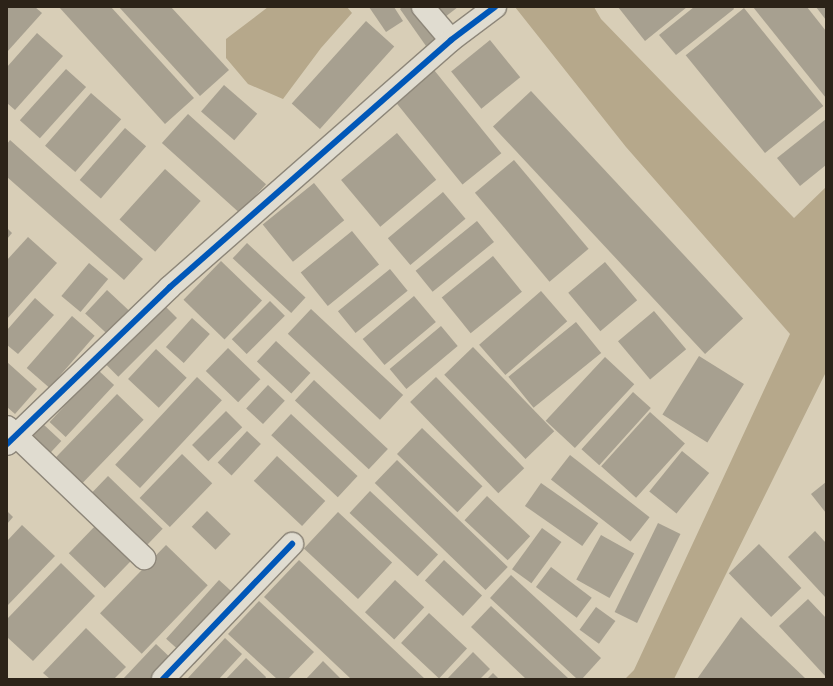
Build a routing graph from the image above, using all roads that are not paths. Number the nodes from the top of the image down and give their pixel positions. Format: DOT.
graph roads {
  1 [pos="423,7"];
  2 [pos="494,8"];
  3 [pos="451,40"];
  4 [pos="10,436"];
  5 [pos="292,544"];
  6 [pos="144,558"];
  7 [pos="163,679"];
  1 -- 3 [label="street"];
  2 -- 3 [label="street"];
  3 -- 4 [label="street"];
  4 -- 6 [label="street"];
  5 -- 7 [label="street"];
}
